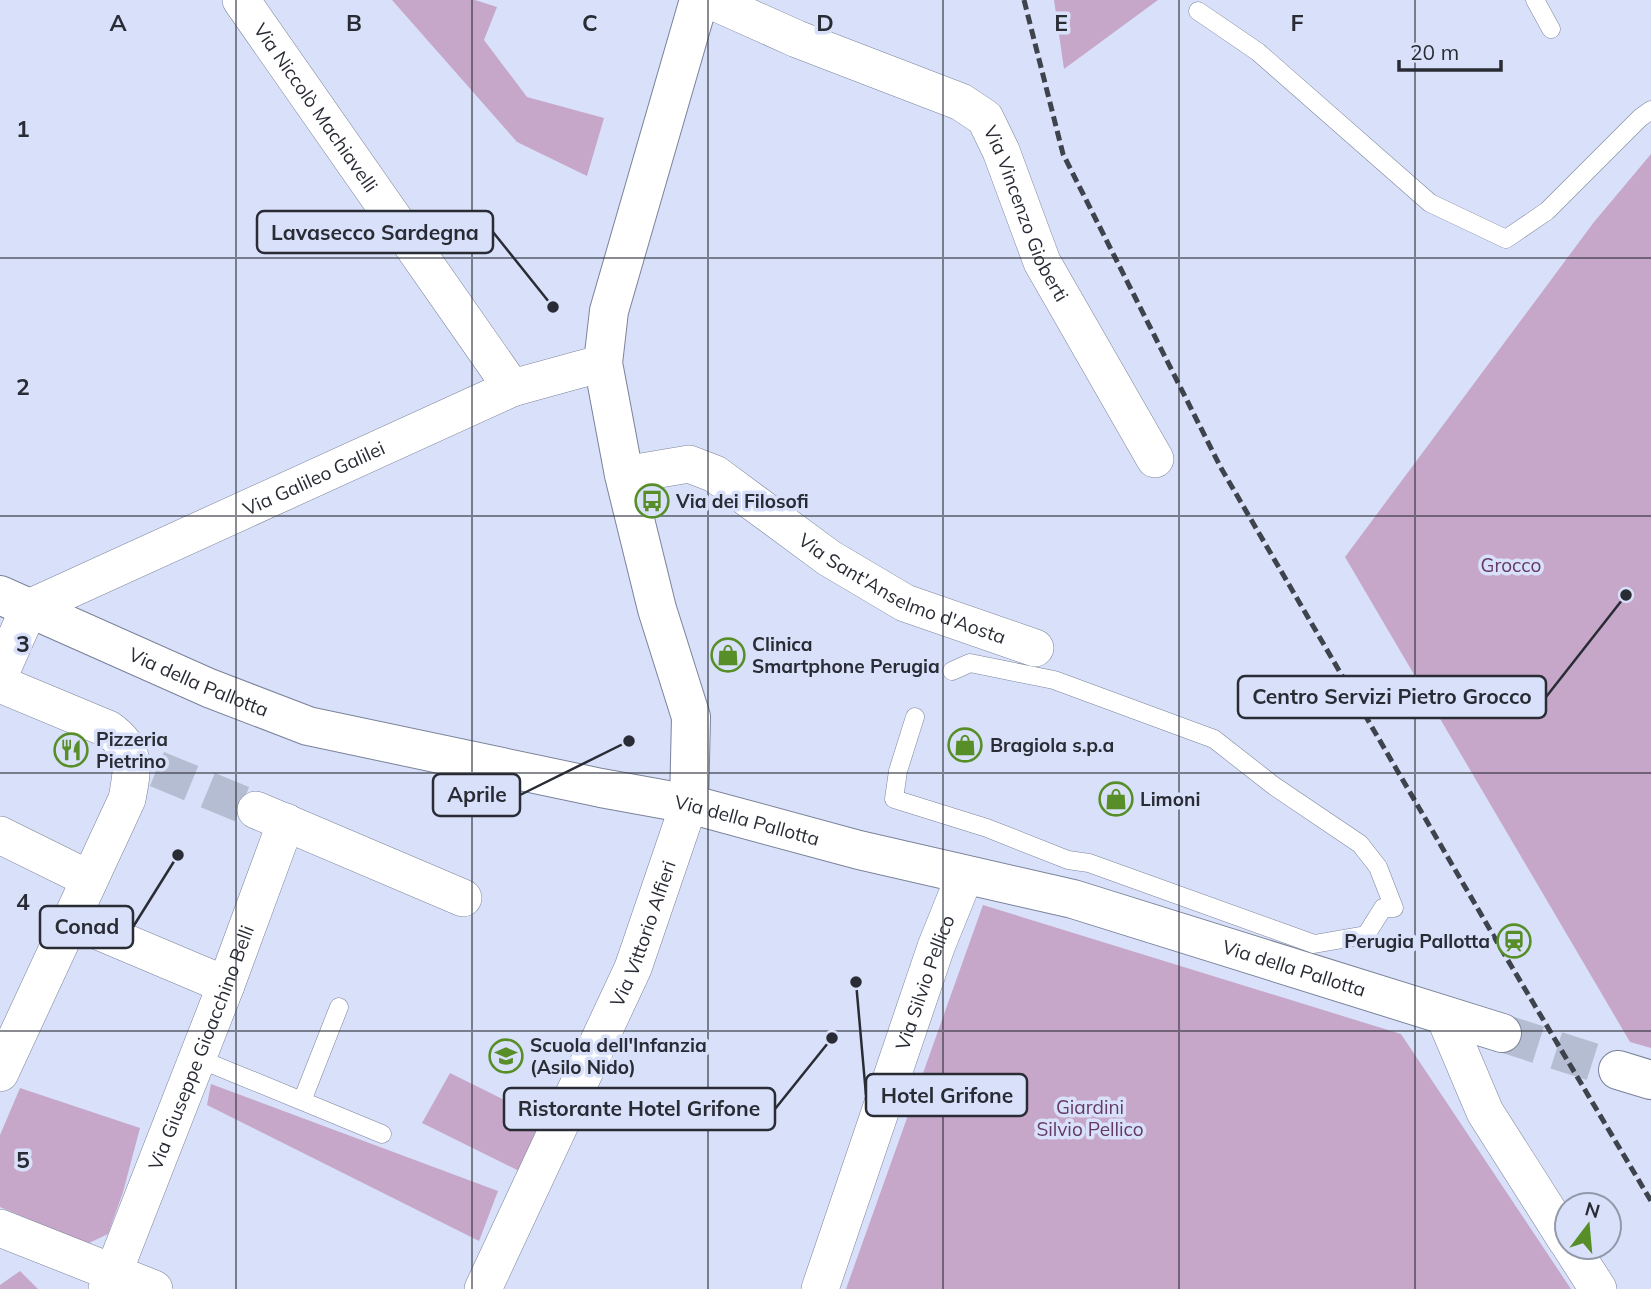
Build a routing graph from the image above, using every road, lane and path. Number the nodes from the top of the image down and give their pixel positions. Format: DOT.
graph roads {
  1 [pos="241,0"];
  2 [pos="699,0"];
  3 [pos="710,0"];
  4 [pos="1535,0"];
  5 [pos="1198,11"];
  6 [pos="1551,29"];
  7 [pos="1651,110"];
  8 [pos="603,363"];
  9 [pos="512,388"];
  10 [pos="1155,459"];
  11 [pos="624,475"];
  12 [pos="15,602"];
  13 [pos="1035,648"];
  14 [pos="952,671"];
  15 [pos="0,674"];
  16 [pos="0,684"];
  17 [pos="915,718"];
  18 [pos="689,804"];
  19 [pos="0,835"];
  20 [pos="965,875"];
  21 [pos="89,879"];
  22 [pos="1081,881"];
  23 [pos="463,898"];
  24 [pos="72,920"];
  25 [pos="226,985"];
  26 [pos="339,1007"];
  27 [pos="1444,1015"];
  28 [pos="1502,1033"];
  29 [pos="197,1058"];
  30 [pos="0,1073"];
  31 [pos="302,1101"];
  32 [pos="383,1134"];
  33 [pos="1553,1219"];
  34 [pos="0,1228"];
  35 [pos="1580,1261"];
  36 [pos="110,1280"];
  37 [pos="155,1289"];
  38 [pos="483,1289"];
  39 [pos="820,1289"];
  40 [pos="1598,1289"];
  1 -- 9 [label="street, Via Niccolò Machiavelli"];
  2 -- 8 [label="main road"];
  3 -- 10 [label="street, Via Vincenzo Gioberti"];
  4 -- 6 [label="lane"];
  5 -- 7 [label="lane"];
  8 -- 9 [label="street, Via Galileo Galilei"];
  8 -- 11 [label="main road"];
  9 -- 12 [label="street, Via Galileo Galilei"];
  11 -- 13 [label="street, Via Sant'Anselmo d'Aosta"];
  11 -- 18 [label="main road"];
  12 -- 15 [label="street"];
  12 -- 18 [label="main road, Via della Pallotta"];
  14 -- 22 [label="lane"];
  16 -- 21 [label="street"];
  17 -- 22 [label="lane"];
  18 -- 20 [label="main road, Via della Pallotta"];
  18 -- 38 [label="street, Via Vittorio Alfieri"];
  19 -- 21 [label="street"];
  20 -- 22 [label="main road, Via della Pallotta"];
  20 -- 39 [label="street, Via Silvio Pellico"];
  21 -- 24 [label="street"];
  22 -- 27 [label="main road, Via della Pallotta"];
  23 -- 25 [label="street, Via Giuseppe Gioacchino Belli"];
  24 -- 25 [label="street"];
  24 -- 30 [label="street"];
  25 -- 29 [label="street, Via Giuseppe Gioacchino Belli"];
  26 -- 31 [label="lane"];
  27 -- 28 [label="main road, Via della Pallotta"];
  27 -- 33 [label="street"];
  29 -- 31 [label="lane"];
  29 -- 36 [label="street, Via Giuseppe Gioacchino Belli"];
  31 -- 32 [label="lane"];
  34 -- 36 [label="street"];
  35 -- 40 [label="street"];
  36 -- 37 [label="street"];
}
